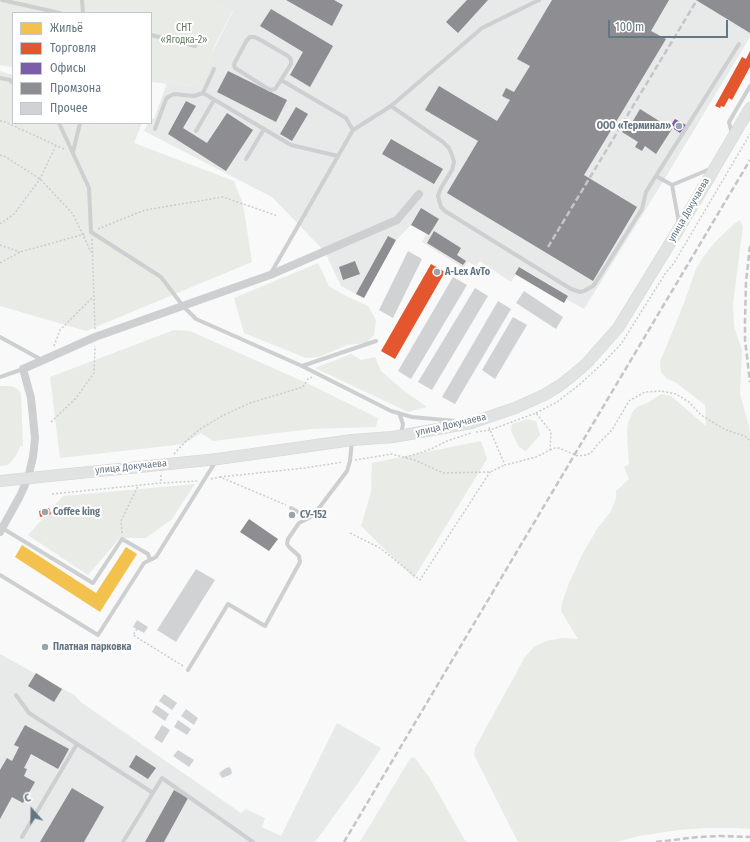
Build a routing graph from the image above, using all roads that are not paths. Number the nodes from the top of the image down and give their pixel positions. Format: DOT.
graph roads {
  1 [pos="2,0"];
  2 [pos="82,0"];
  3 [pos="539,0"];
  4 [pos="56,12"];
  5 [pos="83,12"];
  6 [pos="152,35"];
  7 [pos="739,44"];
  8 [pos="196,46"];
  9 [pos="214,70"];
  10 [pos="0,78"];
  11 [pos="281,80"];
  12 [pos="12,82"];
  13 [pos="750,86"];
  14 [pos="203,93"];
  15 [pos="214,100"];
  16 [pos="391,106"];
  17 [pos="750,108"];
  18 [pos="59,124"];
  19 [pos="80,124"];
  20 [pos="155,129"];
  21 [pos="264,129"];
  22 [pos="353,130"];
  23 [pos="196,131"];
  24 [pos="733,137"];
  25 [pos="73,153"];
  26 [pos="338,156"];
  27 [pos="246,160"];
  28 [pos="714,168"];
  29 [pos="656,176"];
  30 [pos="672,184"];
  31 [pos="419,194"];
  32 [pos="680,227"];
  33 [pos="270,275"];
  34 [pos="183,306"];
  35 [pos="0,337"];
  36 [pos="376,341"];
  37 [pos="46,359"];
  38 [pos="302,366"];
  39 [pos="23,369"];
  40 [pos="0,377"];
  41 [pos="399,413"];
  42 [pos="471,423"];
  43 [pos="401,436"];
  44 [pos="352,440"];
  45 [pos="218,459"];
  46 [pos="28,478"];
  47 [pos="0,481"];
  48 [pos="291,508"];
  49 [pos="309,518"];
  50 [pos="1,530"];
  51 [pos="150,560"];
  52 [pos="0,575"];
  53 [pos="188,670"];
  54 [pos="16,695"];
  55 [pos="77,744"];
  56 [pos="153,793"];
  57 [pos="22,837"];
  58 [pos="123,842"];
  59 [pos="253,842"];
  1 -- 4 [label="lane"];
  2 -- 5 [label="lane"];
  3 -- 16 [label="lane"];
  6 -- 8 [label="lane"];
  7 -- 29 [label="lane"];
  9 -- 14 [label="lane"];
  10 -- 12 [label="lane"];
  11 -- 11 [label="lane"];
  11 -- 22 [label="lane"];
  13 -- 24 [label="lane"];
  14 -- 15 [label="lane"];
  14 -- 20 [label="lane"];
  15 -- 21 [label="lane"];
  15 -- 23 [label="lane"];
  16 -- 22 [label="lane"];
  16 -- 29 [label="lane"];
  17 -- 24 [label="main road, улица Докучаева"];
  18 -- 25 [label="lane"];
  19 -- 25 [label="lane"];
  21 -- 26 [label="lane"];
  21 -- 27 [label="lane"];
  22 -- 26 [label="lane"];
  24 -- 28 [label="main road, улица Докучаева"];
  25 -- 34 [label="lane"];
  26 -- 33 [label="lane"];
  28 -- 30 [label="lane"];
  28 -- 32 [label="main road, улица Докучаева"];
  29 -- 30 [label="lane"];
  30 -- 32 [label="lane"];
  31 -- 33 [label="street"];
  32 -- 42 [label="main road, улица Докучаева"];
  33 -- 34 [label="street"];
  34 -- 37 [label="street"];
  34 -- 38 [label="lane"];
  35 -- 37 [label="lane"];
  36 -- 38 [label="lane"];
  37 -- 39 [label="street"];
  38 -- 41 [label="lane"];
  39 -- 40 [label="lane"];
  39 -- 46 [label="street"];
  41 -- 42 [label="lane"];
  41 -- 43 [label="lane"];
  42 -- 43 [label="main road, улица Докучаева"];
  43 -- 44 [label="main road, улица Докучаева"];
  44 -- 45 [label="main road, улица Докучаева"];
  44 -- 49 [label="lane"];
  45 -- 46 [label="main road, улица Докучаева"];
  45 -- 51 [label="lane"];
  46 -- 47 [label="main road, улица Докучаева"];
  46 -- 50 [label="street"];
  48 -- 49 [label="lane"];
  49 -- 53 [label="lane"];
  50 -- 51 [label="lane"];
  51 -- 52 [label="lane"];
  54 -- 55 [label="lane"];
  55 -- 56 [label="lane"];
  55 -- 57 [label="lane"];
  56 -- 58 [label="lane"];
  56 -- 59 [label="lane"];
}
